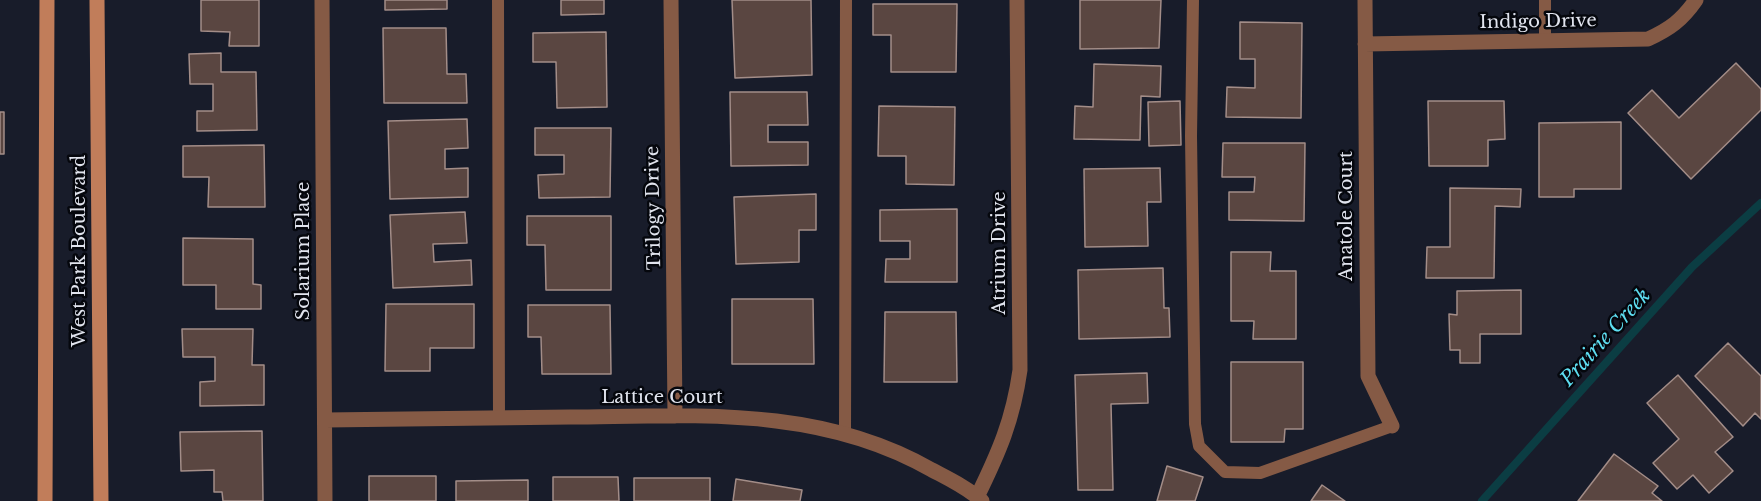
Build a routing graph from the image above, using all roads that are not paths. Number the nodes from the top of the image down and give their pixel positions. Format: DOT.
graph roads {
  1 [pos="47,0"];
  2 [pos="98,0"];
  3 [pos="322,0"];
  4 [pos="498,0"];
  5 [pos="671,0"];
  6 [pos="846,0"];
  7 [pos="1017,0"];
  8 [pos="1193,0"];
  9 [pos="1365,0"];
  10 [pos="1545,0"];
  11 [pos="1696,0"];
  12 [pos="1545,41"];
  13 [pos="1365,44"];
  14 [pos="675,416"];
  15 [pos="499,418"];
  16 [pos="325,420"];
  17 [pos="1392,426"];
  18 [pos="845,432"];
  19 [pos="980,499"];
  20 [pos="45,501"];
  21 [pos="101,501"];
  22 [pos="325,501"];
  1 -- 20 [label="main road, West Park Boulevard"];
  2 -- 21 [label="main road, West Park Boulevard"];
  3 -- 16 [label="street, Solarium Place"];
  4 -- 15 [label="lane"];
  5 -- 14 [label="street, Trilogy Drive"];
  6 -- 18 [label="lane"];
  7 -- 19 [label="street, Atrium Drive"];
  8 -- 17 [label="lane"];
  9 -- 13 [label="street, Anatole Court"];
  10 -- 12 [label="lane"];
  11 -- 12 [label="street, Indigo Drive"];
  12 -- 13 [label="street, Indigo Drive"];
  13 -- 17 [label="street, Anatole Court"];
  14 -- 15 [label="street, Lattice Court"];
  14 -- 18 [label="street, Lattice Court"];
  15 -- 16 [label="street, Lattice Court"];
  16 -- 22 [label="street, Solarium Place"];
  18 -- 19 [label="street, Lattice Court"];
}
